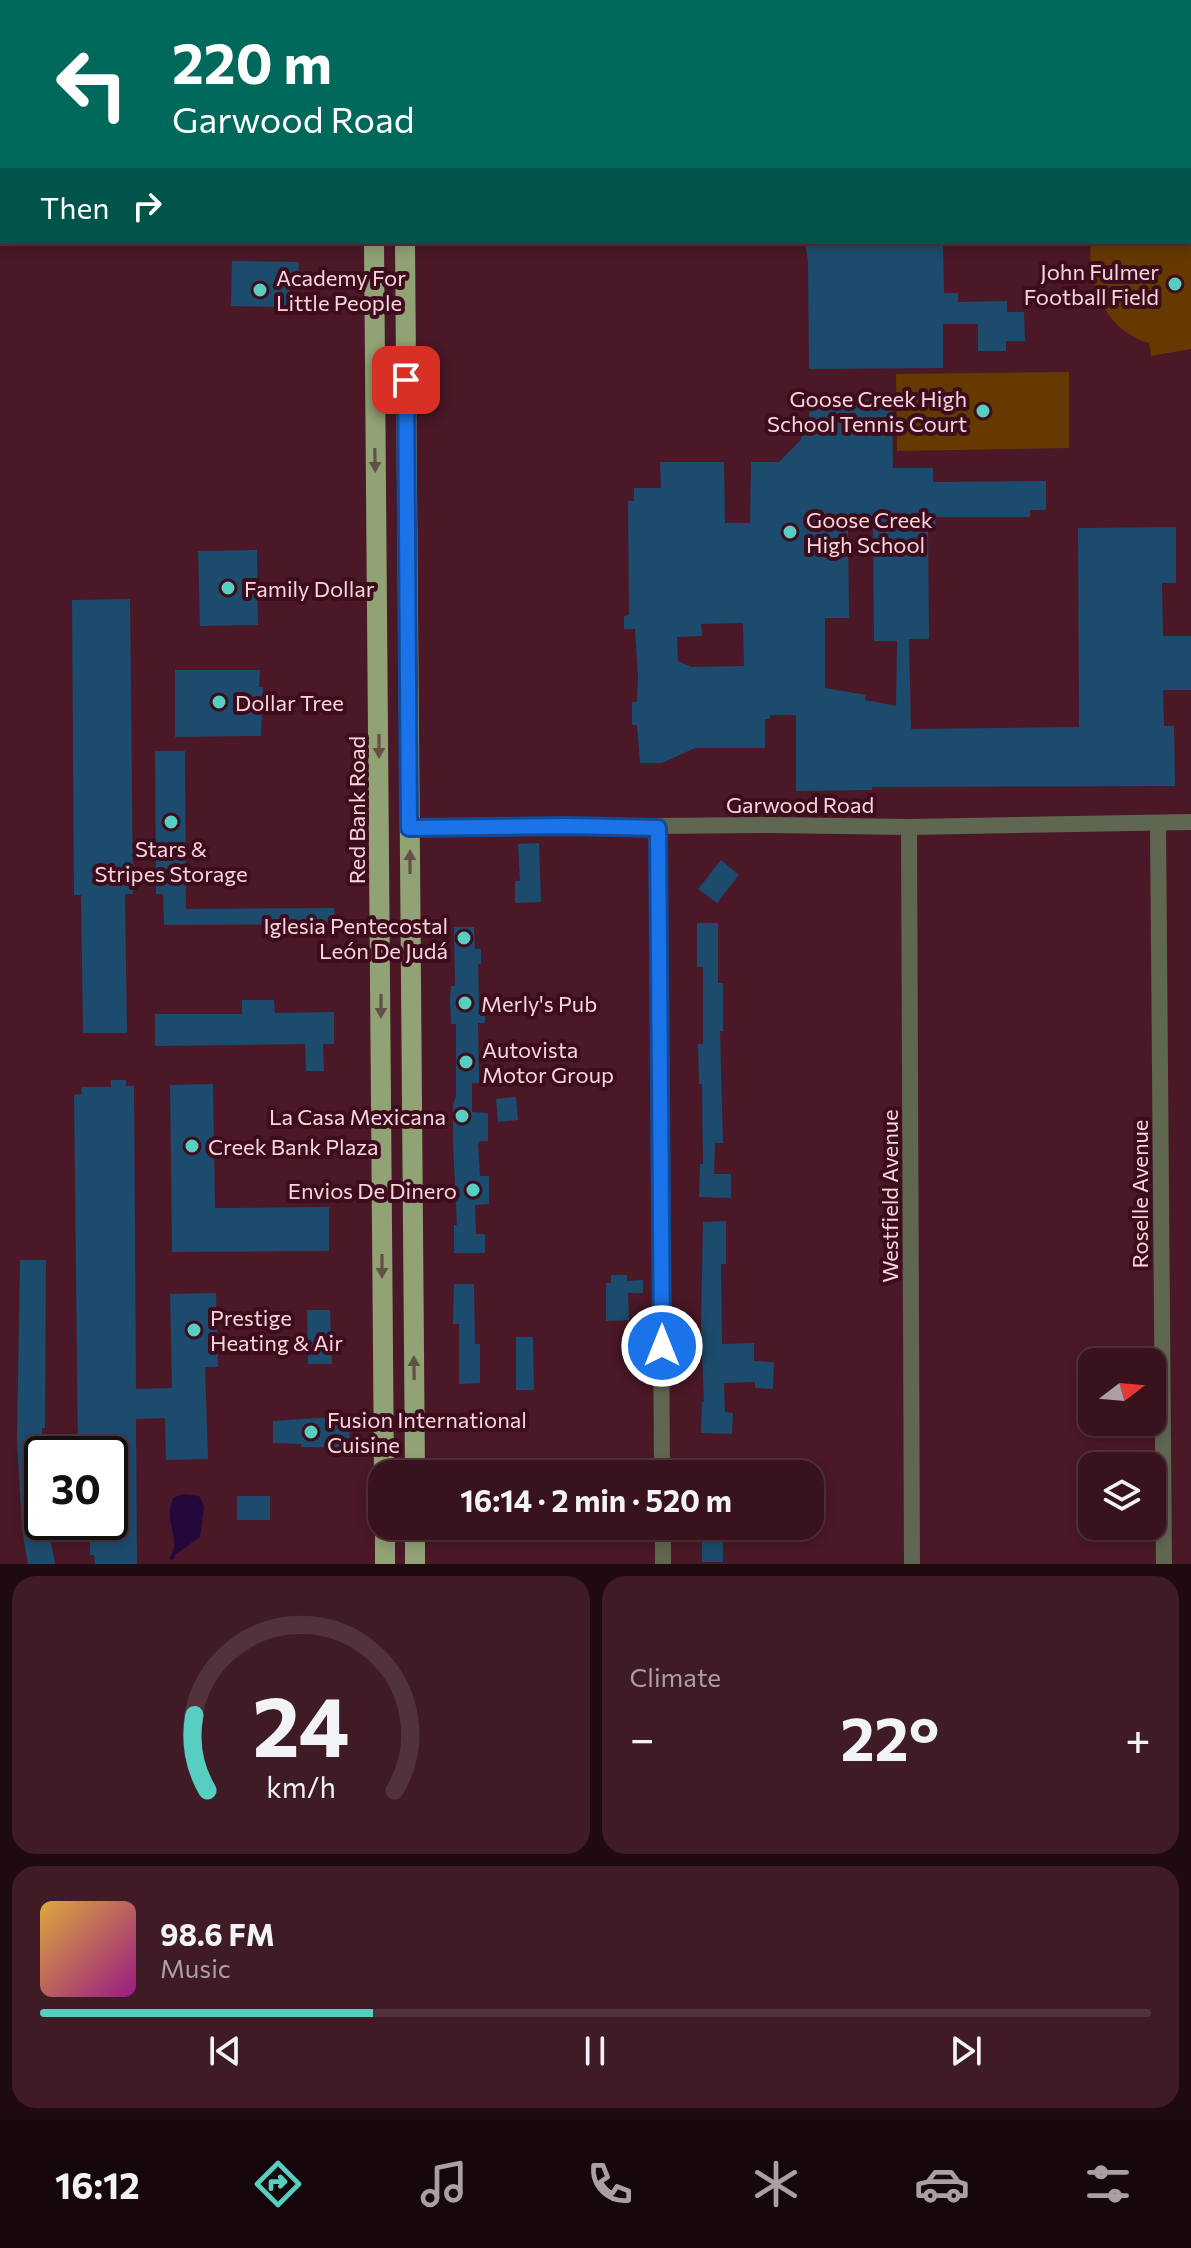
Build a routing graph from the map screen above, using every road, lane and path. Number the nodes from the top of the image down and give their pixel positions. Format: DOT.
graph roads {
  1 [pos="374,244"];
  2 [pos="405,244"];
  3 [pos="379,792"];
  4 [pos="1191,822"];
  5 [pos="1158,823"];
  6 [pos="909,827"];
  7 [pos="409,828"];
  8 [pos="658,828"];
  9 [pos="380,899"];
  10 [pos="410,940"];
  11 [pos="384,1460"];
  12 [pos="415,1460"];
  13 [pos="662,1460"];
  14 [pos="385,1540"];
  15 [pos="415,1540"];
  16 [pos="663,1540"];
  17 [pos="385,1564"];
  18 [pos="415,1564"];
  19 [pos="663,1564"];
  20 [pos="912,1564"];
  21 [pos="1164,1564"];
  1 -- 3 [label="main road, Red Bank Road, one-way"];
  2 -- 7 [label="main road"];
  3 -- 7 [label="main road"];
  3 -- 9 [label="main road, Red Bank Road"];
  4 -- 5 [label="street, Garwood Road"];
  5 -- 6 [label="street, Garwood Road"];
  5 -- 21 [label="street, Roselle Avenue"];
  6 -- 8 [label="street, Garwood Road"];
  6 -- 20 [label="street, Westfield Avenue"];
  7 -- 8 [label="street, Garwood Road"];
  10 -- 7 [label="main road, one-way"];
  8 -- 13 [label="street"];
  9 -- 10 [label="main road"];
  9 -- 11 [label="main road, Red Bank Road, one-way"];
  12 -- 10 [label="main road, one-way"];
  14 -- 17 [label="main road"];
  15 -- 18 [label="main road"];
  16 -- 19 [label="street"];
}
